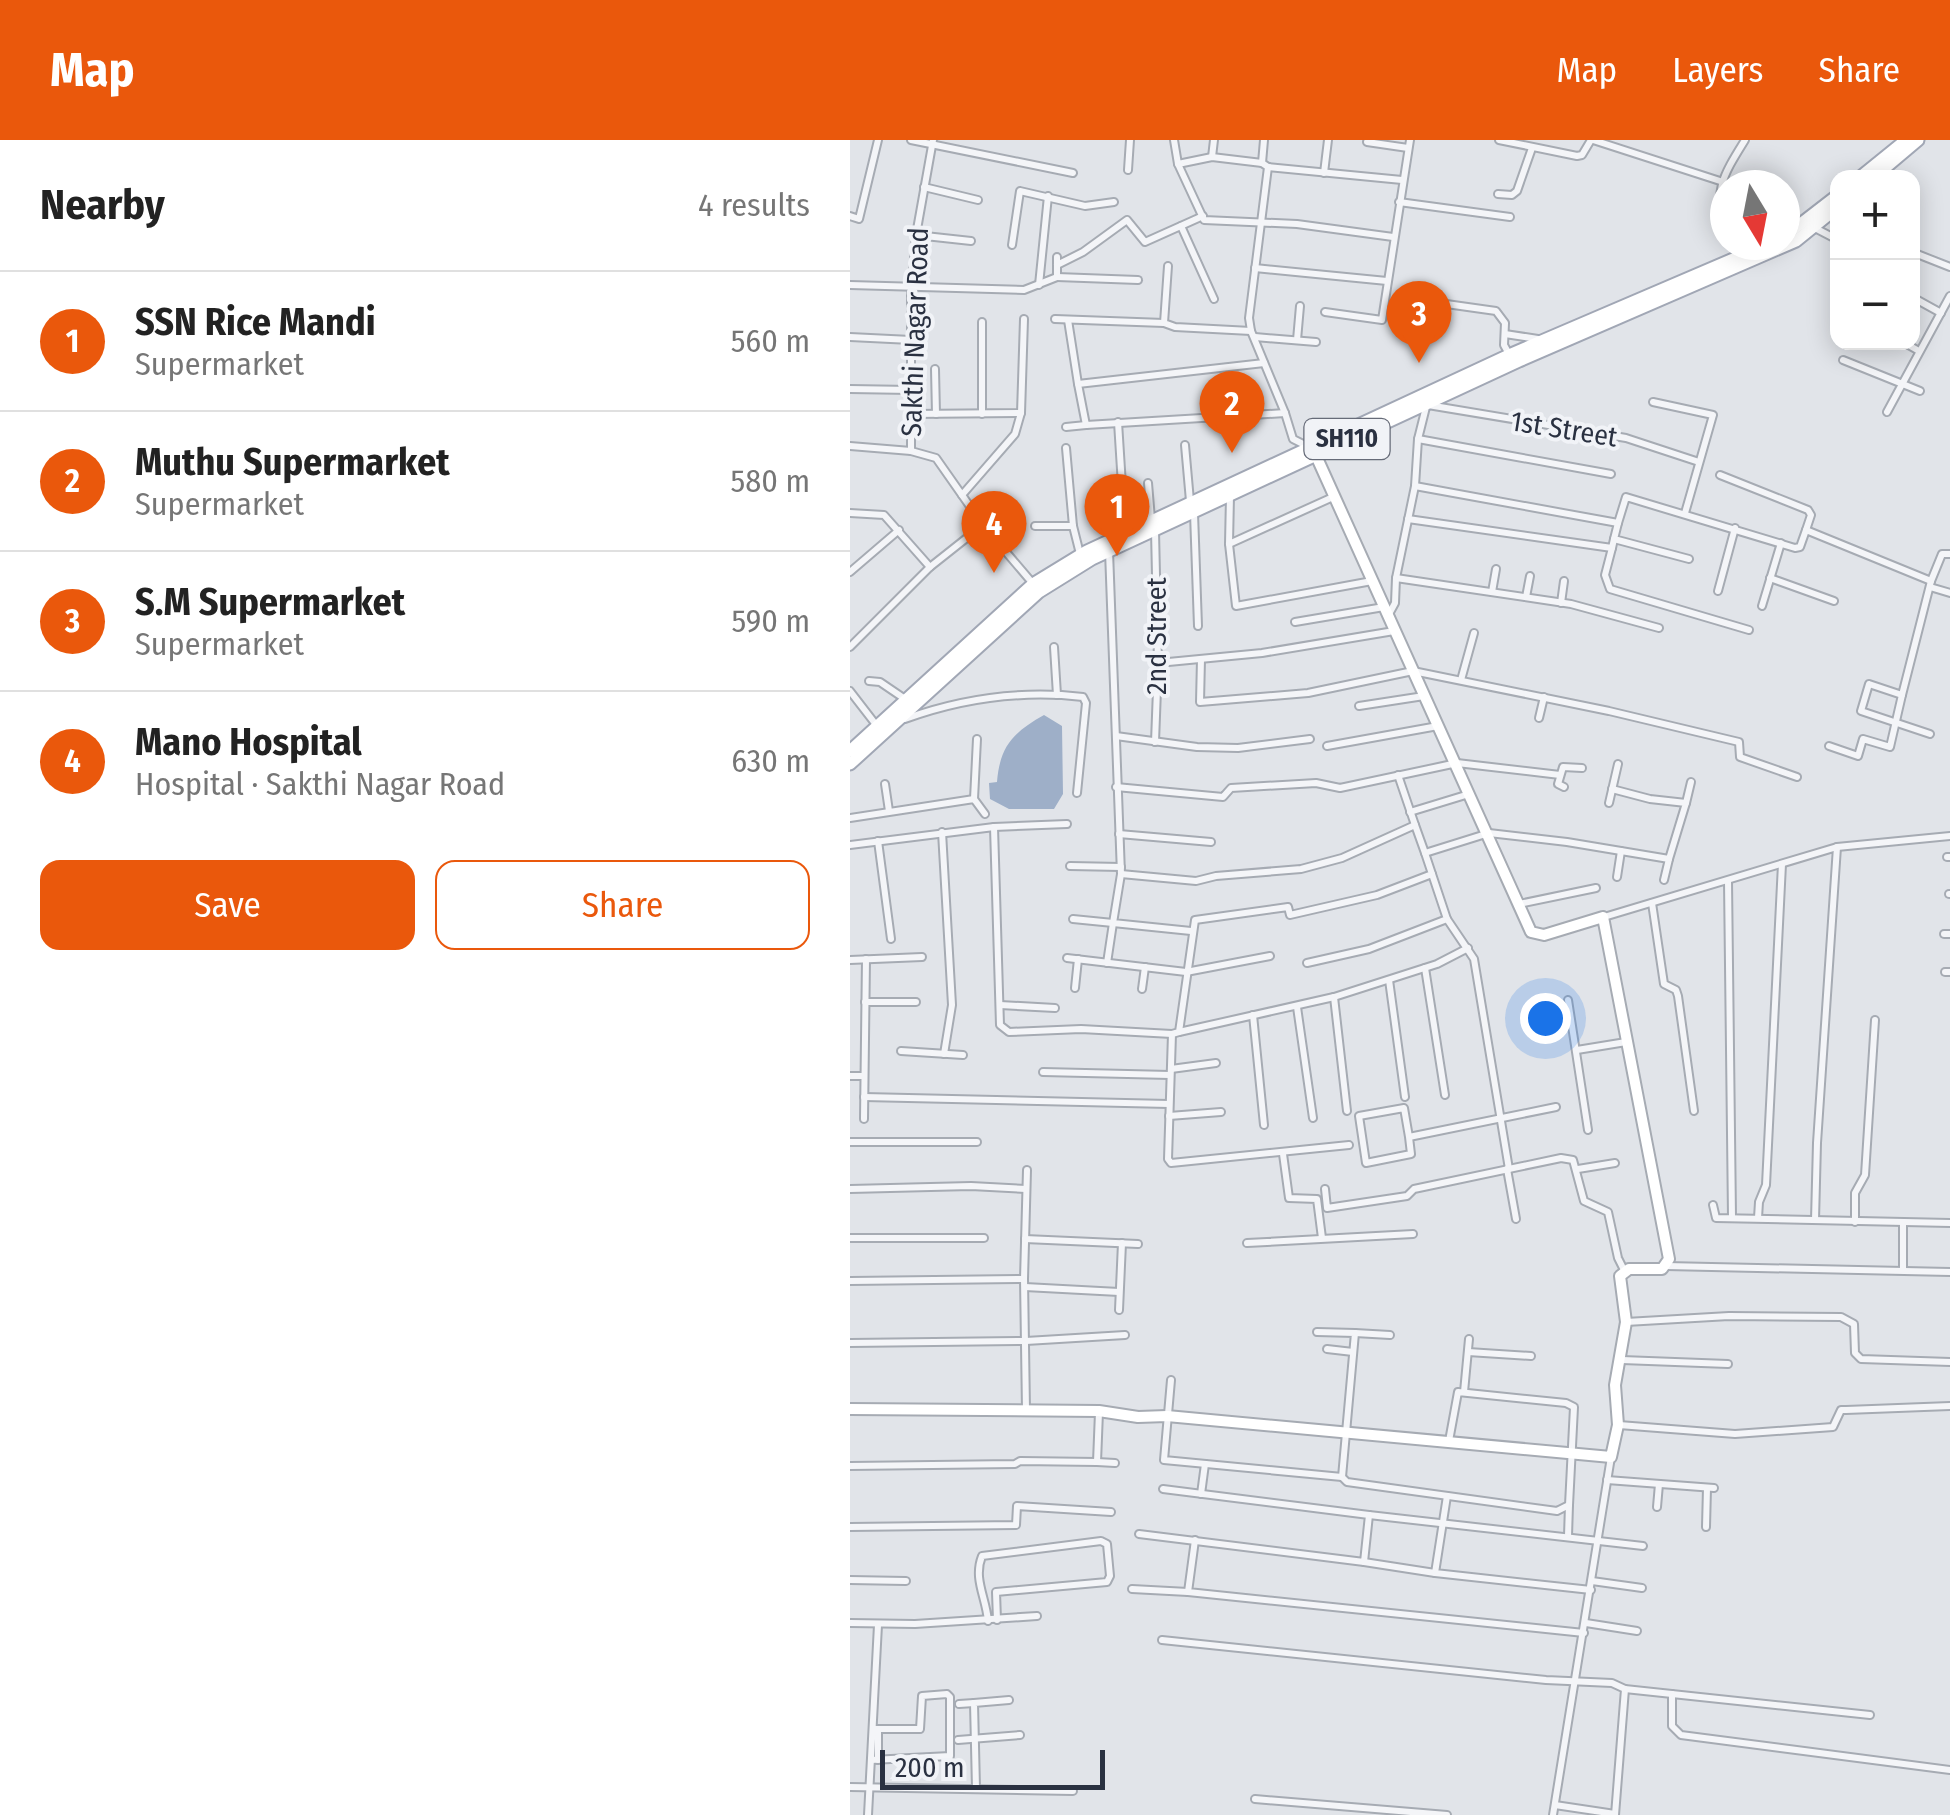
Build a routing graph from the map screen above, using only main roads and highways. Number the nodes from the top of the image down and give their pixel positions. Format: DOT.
graph roads {
  1 [pos="1906,140"];
  2 [pos="1918,140"];
  3 [pos="1869,170"];
  4 [pos="1882,170"];
  5 [pos="1830,202"];
  6 [pos="1830,213"];
  7 [pos="1800,225"];
  8 [pos="1739,260"];
  9 [pos="1734,263"];
  10 [pos="1424,400"];
  11 [pos="1313,450"];
  12 [pos="1192,507"];
  13 [pos="1153,525"];
  14 [pos="1036,588"];
  15 [pos="883,728"];
  16 [pos="850,751"];
  17 [pos="850,764"];
  1 -- 3 [label="main road"];
  2 -- 4 [label="main road"];
  5 -- 7 [label="main road"];
  6 -- 9 [label="main road, SH110"];
  8 -- 9 [label="main road, SH110"];
  9 -- 10 [label="main road, SH110"];
  9 -- 10 [label="main road, SH110"];
  10 -- 11 [label="main road, SH110"];
  11 -- 12 [label="main road, SH110"];
  11 -- 12 [label="main road, SH110"];
  12 -- 13 [label="main road, SH110"];
  13 -- 14 [label="main road, SH110"];
  13 -- 14 [label="main road, SH110"];
  14 -- 15 [label="main road, SH110"];
  14 -- 15 [label="main road, SH110"];
  15 -- 16 [label="main road, SH110"];
  15 -- 17 [label="main road, SH110"];
}
